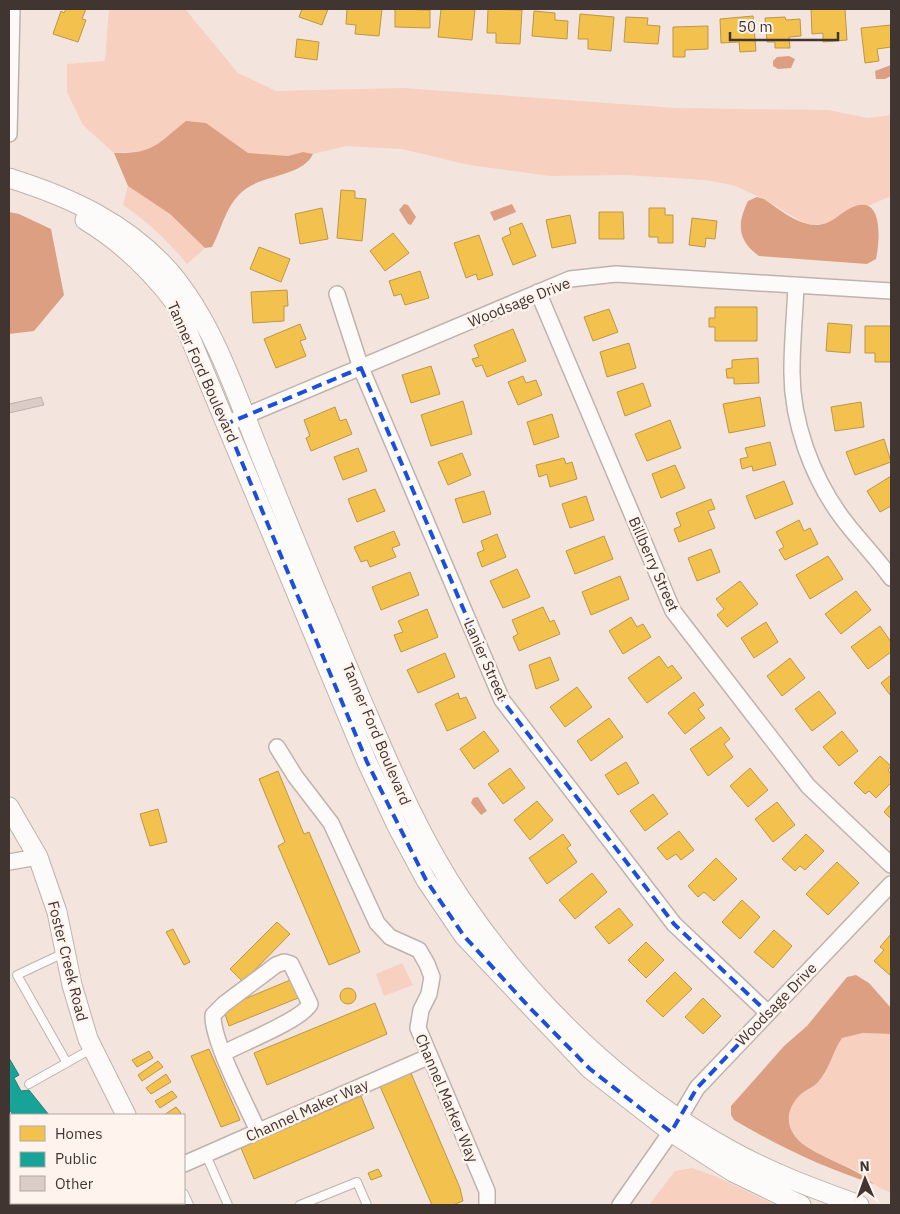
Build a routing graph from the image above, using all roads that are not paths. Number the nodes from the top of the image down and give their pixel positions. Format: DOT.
graph roads {
  1 [pos="12,9"];
  2 [pos="9,134"];
  3 [pos="9,178"];
  4 [pos="9,192"];
  5 [pos="796,285"];
  6 [pos="891,291"];
  7 [pos="538,292"];
  8 [pos="337,294"];
  9 [pos="361,368"];
  10 [pos="245,417"];
  11 [pos="226,424"];
  12 [pos="889,569"];
  13 [pos="277,747"];
  14 [pos="9,807"];
  15 [pos="38,857"];
  16 [pos="9,862"];
  17 [pos="891,865"];
  18 [pos="891,884"];
  19 [pos="66,953"];
  20 [pos="17,975"];
  21 [pos="9,980"];
  22 [pos="768,1013"];
  23 [pos="93,1048"];
  24 [pos="224,1053"];
  25 [pos="430,1056"];
  26 [pos="67,1063"];
  27 [pos="30,1084"];
  28 [pos="126,1114"];
  29 [pos="675,1125"];
  30 [pos="258,1131"];
  31 [pos="206,1155"];
  32 [pos="185,1164"];
  33 [pos="228,1205"];
  34 [pos="300,1205"];
  35 [pos="367,1205"];
  36 [pos="487,1205"];
  37 [pos="620,1205"];
  38 [pos="801,1205"];
  39 [pos="859,1205"];
  1 -- 2 [label="street"];
  3 -- 10 [label="street, Tanner Ford Boulevard"];
  4 -- 11 [label="street, Tanner Ford Boulevard"];
  5 -- 6 [label="street, Woodsage Drive"];
  5 -- 7 [label="street, Woodsage Drive"];
  5 -- 12 [label="street"];
  7 -- 9 [label="street, Woodsage Drive"];
  7 -- 17 [label="street, Billberry Street"];
  8 -- 9 [label="street, Lanier Street"];
  9 -- 10 [label="street, Woodsage Drive"];
  9 -- 22 [label="street, Lanier Street"];
  10 -- 11 [label="street, Woodsage Drive"];
  10 -- 29 [label="street, Tanner Ford Boulevard"];
  11 -- 29 [label="street, Tanner Ford Boulevard"];
  13 -- 25 [label="street, Channel Marker Way"];
  14 -- 15 [label="street, Foster Creek Road"];
  15 -- 16 [label="street"];
  15 -- 19 [label="street, Foster Creek Road"];
  18 -- 22 [label="street, Woodsage Drive"];
  19 -- 20 [label="lane"];
  19 -- 23 [label="street, Foster Creek Road"];
  20 -- 21 [label="lane"];
  20 -- 26 [label="lane"];
  22 -- 29 [label="street, Woodsage Drive"];
  23 -- 26 [label="lane"];
  23 -- 28 [label="street, Foster Creek Road"];
  24 -- 24 [label="street"];
  24 -- 30 [label="street"];
  25 -- 30 [label="street, Channel Maker Way"];
  25 -- 36 [label="street, Channel Marker Way"];
  26 -- 27 [label="lane"];
  29 -- 37 [label="street, Woodsage Drive"];
  29 -- 38 [label="street, Tanner Ford Boulevard"];
  29 -- 39 [label="street, Tanner Ford Boulevard"];
  30 -- 31 [label="street, Channel Maker Way"];
  31 -- 32 [label="street, Channel Maker Way"];
  31 -- 33 [label="lane"];
  34 -- 35 [label="lane"];
}
